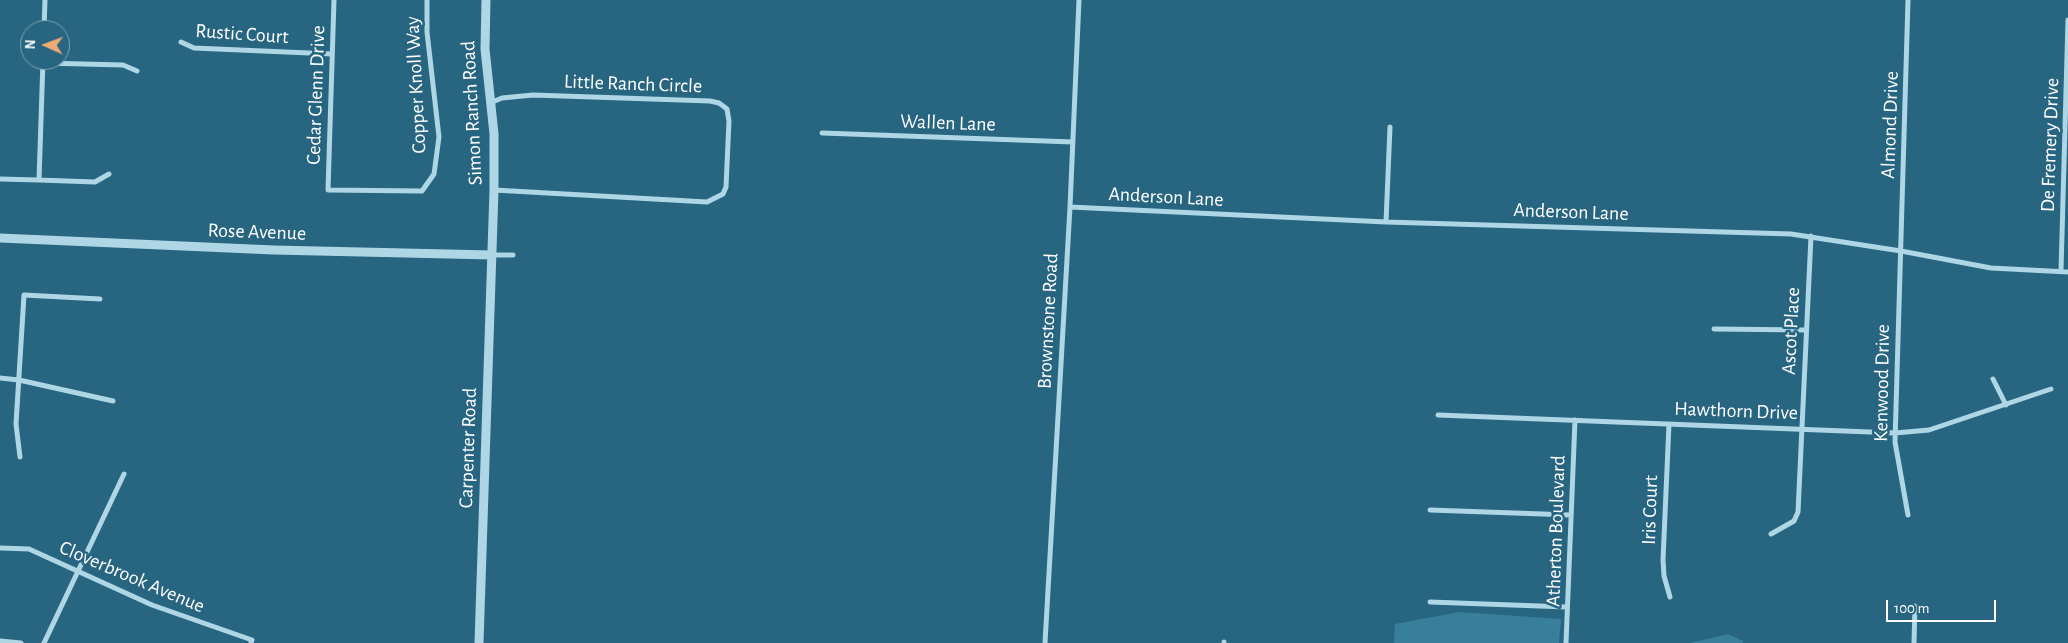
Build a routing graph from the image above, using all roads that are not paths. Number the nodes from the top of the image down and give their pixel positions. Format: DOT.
graph roads {
  1 [pos="45,0"];
  2 [pos="334,0"];
  3 [pos="428,0"];
  4 [pos="486,0"];
  5 [pos="1079,0"];
  6 [pos="1908,0"];
  7 [pos="44,20"];
  8 [pos="2068,20"];
  9 [pos="181,42"];
  10 [pos="332,54"];
  11 [pos="70,62"];
  12 [pos="43,70"];
  13 [pos="137,71"];
  14 [pos="490,103"];
  15 [pos="1390,128"];
  16 [pos="822,133"];
  17 [pos="1073,142"];
  18 [pos="109,174"];
  19 [pos="0,179"];
  20 [pos="39,180"];
  21 [pos="328,190"];
  22 [pos="494,190"];
  23 [pos="1070,207"];
  24 [pos="1386,222"];
  25 [pos="1810,236"];
  26 [pos="0,238"];
  27 [pos="1901,251"];
  28 [pos="492,255"];
  29 [pos="514,255"];
  30 [pos="2061,272"];
  31 [pos="2068,272"];
  32 [pos="100,298"];
  33 [pos="1714,328"];
  34 [pos="1806,330"];
  35 [pos="0,378"];
  36 [pos="1993,379"];
  37 [pos="19,380"];
  38 [pos="2051,389"];
  39 [pos="113,401"];
  40 [pos="2006,405"];
  41 [pos="1438,415"];
  42 [pos="1575,420"];
  43 [pos="1669,424"];
  44 [pos="1801,429"];
  45 [pos="1895,433"];
  46 [pos="20,457"];
  47 [pos="124,474"];
  48 [pos="1430,510"];
  49 [pos="1571,514"];
  50 [pos="1908,515"];
  51 [pos="1771,534"];
  52 [pos="0,548"];
  53 [pos="78,571"];
  54 [pos="1670,597"];
  55 [pos="1430,602"];
  56 [pos="1915,606"];
  57 [pos="1568,607"];
  58 [pos="0,640"];
  59 [pos="252,641"];
  60 [pos="21,643"];
  61 [pos="44,643"];
  62 [pos="479,643"];
  63 [pos="1045,643"];
  64 [pos="1566,643"];
  65 [pos="1914,643"];
  1 -- 7 [label="street"];
  2 -- 10 [label="street, Cedar Glenn Drive"];
  3 -- 21 [label="street, Copper Knoll Way"];
  4 -- 14 [label="street, Simon Ranch Road"];
  5 -- 17 [label="street, Brownstone Road"];
  6 -- 27 [label="street, Almond Drive"];
  8 -- 30 [label="street, De Fremery Drive"];
  9 -- 10 [label="street, Rustic Court"];
  10 -- 21 [label="street, Cedar Glenn Drive"];
  11 -- 13 [label="street"];
  12 -- 20 [label="street"];
  14 -- 22 [label="street, Simon Ranch Road"];
  14 -- 22 [label="street, Little Ranch Circle"];
  15 -- 24 [label="street"];
  16 -- 17 [label="street, Wallen Lane"];
  17 -- 23 [label="street, Brownstone Road"];
  18 -- 20 [label="street"];
  19 -- 20 [label="street"];
  22 -- 28 [label="street, Simon Ranch Road"];
  23 -- 24 [label="street, Anderson Lane"];
  23 -- 63 [label="street, Brownstone Road"];
  24 -- 25 [label="street, Anderson Lane"];
  25 -- 27 [label="street, Anderson Lane"];
  25 -- 34 [label="street, Ascot Place"];
  26 -- 28 [label="street, Rose Avenue"];
  27 -- 30 [label="street, Anderson Lane"];
  27 -- 45 [label="street, Kenwood Drive"];
  28 -- 29 [label="street, Rose Avenue"];
  28 -- 62 [label="street, Carpenter Road"];
  30 -- 31 [label="street, Anderson Lane"];
  32 -- 37 [label="street"];
  33 -- 34 [label="street"];
  34 -- 44 [label="street, Ascot Place"];
  35 -- 37 [label="street"];
  36 -- 40 [label="street"];
  37 -- 39 [label="street"];
  37 -- 46 [label="street"];
  38 -- 40 [label="street, Hawthorn Drive"];
  40 -- 45 [label="street, Hawthorn Drive"];
  41 -- 42 [label="street, Hawthorn Drive"];
  42 -- 43 [label="street, Hawthorn Drive"];
  42 -- 49 [label="street, Atherton Boulevard"];
  43 -- 44 [label="street, Hawthorn Drive"];
  43 -- 54 [label="street, Iris Court"];
  44 -- 45 [label="street, Hawthorn Drive"];
  44 -- 51 [label="street, Ascot Place"];
  45 -- 50 [label="street, Kenwood Drive"];
  47 -- 53 [label="street"];
  48 -- 49 [label="street"];
  49 -- 57 [label="street, Atherton Boulevard"];
  52 -- 53 [label="street, Cloverbrook Avenue"];
  53 -- 59 [label="street, Cloverbrook Avenue"];
  53 -- 61 [label="street"];
  55 -- 57 [label="street"];
  56 -- 65 [label="street"];
  57 -- 64 [label="street, Atherton Boulevard"];
  58 -- 60 [label="street"];
}
